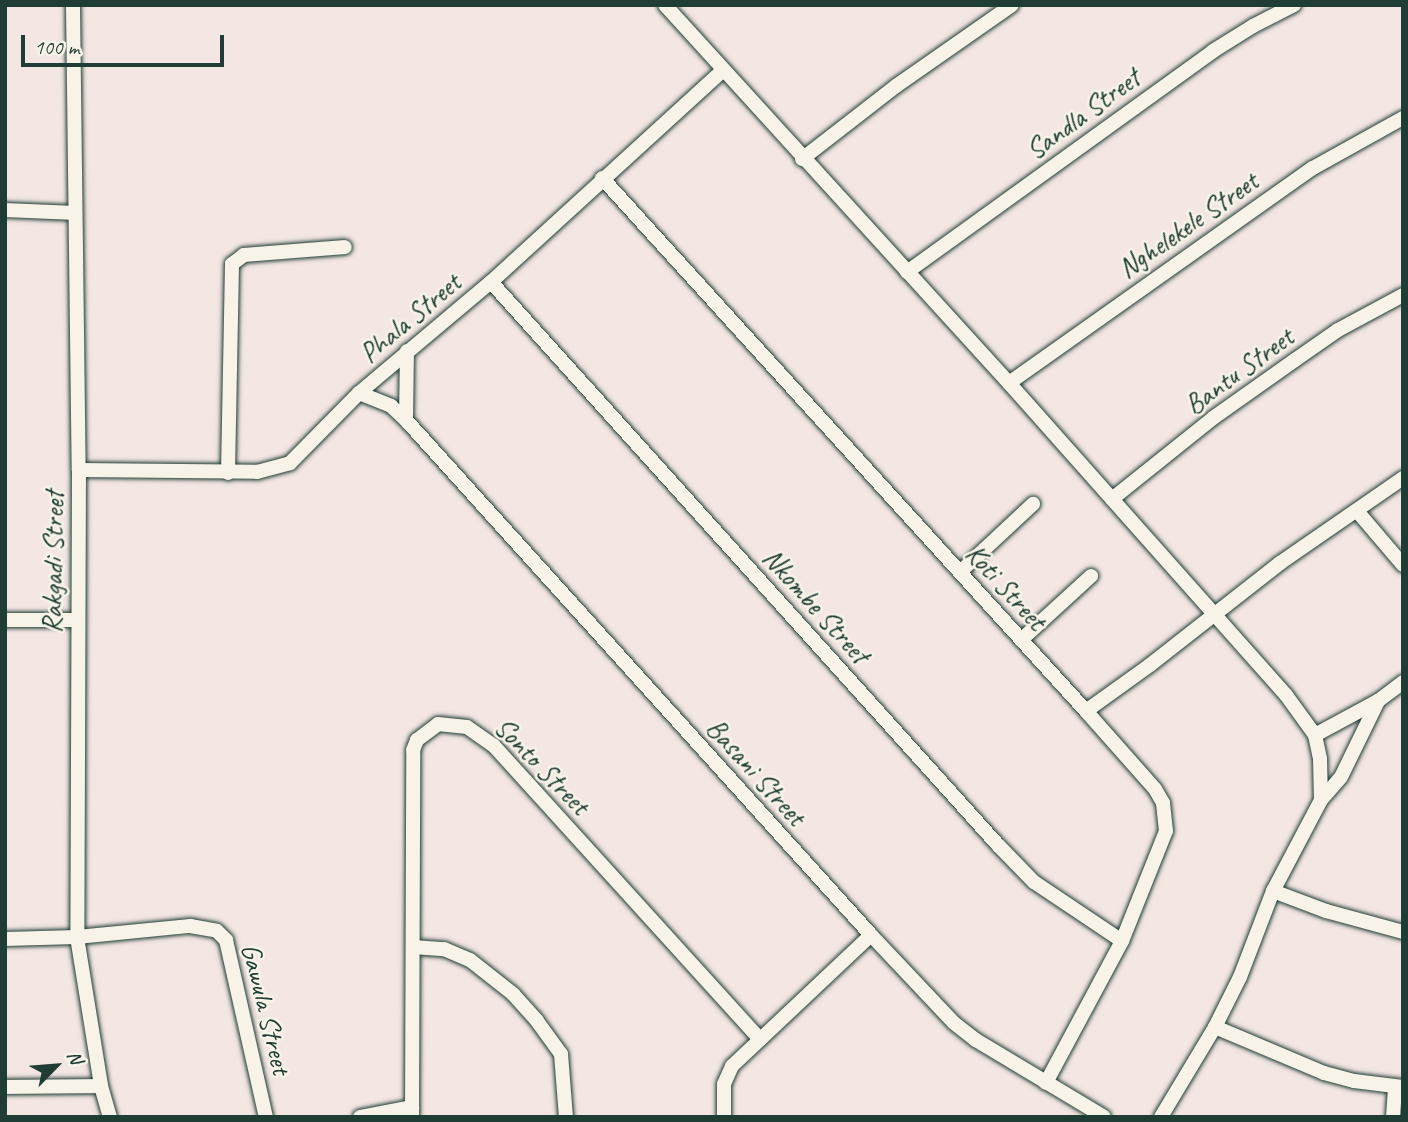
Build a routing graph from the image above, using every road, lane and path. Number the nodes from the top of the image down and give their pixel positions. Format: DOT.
graph roads {
  1 [pos="73,5"];
  2 [pos="1012,5"];
  3 [pos="1294,5"];
  4 [pos="670,7"];
  5 [pos="722,71"];
  6 [pos="1403,118"];
  7 [pos="802,159"];
  8 [pos="602,178"];
  9 [pos="5,210"];
  10 [pos="75,213"];
  11 [pos="345,247"];
  12 [pos="907,272"];
  13 [pos="491,282"];
  14 [pos="1403,295"];
  15 [pos="407,351"];
  16 [pos="1009,383"];
  17 [pos="359,393"];
  18 [pos="406,420"];
  19 [pos="79,470"];
  20 [pos="229,472"];
  21 [pos="1403,478"];
  22 [pos="1112,499"];
  23 [pos="1033,504"];
  24 [pos="1357,511"];
  25 [pos="1403,565"];
  26 [pos="960,572"];
  27 [pos="1091,576"];
  28 [pos="1213,614"];
  29 [pos="5,620"];
  30 [pos="76,620"];
  31 [pos="1021,639"];
  32 [pos="1403,682"];
  33 [pos="1378,701"];
  34 [pos="1086,711"];
  35 [pos="1315,736"];
  36 [pos="1321,800"];
  37 [pos="1273,891"];
  38 [pos="1403,932"];
  39 [pos="871,935"];
  40 [pos="77,937"];
  41 [pos="5,939"];
  42 [pos="1122,941"];
  43 [pos="413,947"];
  44 [pos="1215,1027"];
  45 [pos="759,1038"];
  46 [pos="1046,1083"];
  47 [pos="101,1086"];
  48 [pos="5,1087"];
  49 [pos="1399,1087"];
  50 [pos="412,1112"];
  51 [pos="110,1117"];
  52 [pos="266,1117"];
  53 [pos="360,1117"];
  54 [pos="566,1117"];
  55 [pos="724,1117"];
  56 [pos="1104,1117"];
  57 [pos="1161,1117"];
  58 [pos="1392,1117"];
  1 -- 10 [label="street, Rakgadi Street"];
  2 -- 7 [label="street"];
  3 -- 12 [label="street, Sandla Street"];
  4 -- 5 [label="street"];
  5 -- 7 [label="street"];
  5 -- 8 [label="street, Phala Street"];
  6 -- 16 [label="street, Nghelekele Street"];
  7 -- 12 [label="street"];
  8 -- 13 [label="street, Phala Street"];
  8 -- 26 [label="street, Koti Street"];
  9 -- 10 [label="street"];
  10 -- 19 [label="street, Rakgadi Street"];
  11 -- 20 [label="street"];
  12 -- 16 [label="street"];
  13 -- 15 [label="street, Phala Street"];
  13 -- 42 [label="street, Nkombe Street"];
  14 -- 22 [label="street, Bantu Street"];
  15 -- 17 [label="street, Phala Street"];
  15 -- 18 [label="street"];
  16 -- 22 [label="street"];
  17 -- 18 [label="street, Basani Street"];
  17 -- 20 [label="street, Phala Street"];
  18 -- 39 [label="street, Basani Street"];
  19 -- 20 [label="street, Phala Street"];
  19 -- 30 [label="street, Rakgadi Street"];
  21 -- 24 [label="street"];
  22 -- 28 [label="street"];
  23 -- 26 [label="street"];
  24 -- 25 [label="street"];
  24 -- 28 [label="street"];
  26 -- 31 [label="street, Koti Street"];
  27 -- 31 [label="street"];
  28 -- 34 [label="street"];
  28 -- 35 [label="street"];
  29 -- 30 [label="street"];
  30 -- 40 [label="street, Rakgadi Street"];
  31 -- 34 [label="street, Koti Street"];
  32 -- 33 [label="street"];
  33 -- 35 [label="street"];
  33 -- 36 [label="street"];
  34 -- 42 [label="street, Koti Street"];
  35 -- 36 [label="street"];
  36 -- 37 [label="street"];
  37 -- 38 [label="street"];
  37 -- 44 [label="street"];
  39 -- 45 [label="street"];
  39 -- 46 [label="street, Basani Street"];
  40 -- 41 [label="street"];
  40 -- 47 [label="street, Rakgadi Street"];
  40 -- 52 [label="street, Gawula Street"];
  42 -- 46 [label="street, Koti Street"];
  43 -- 45 [label="street, Sonto Street"];
  43 -- 50 [label="street, Sonto Street"];
  43 -- 54 [label="street"];
  44 -- 49 [label="street"];
  44 -- 57 [label="street"];
  45 -- 55 [label="street"];
  46 -- 56 [label="street, Basani Street"];
  47 -- 48 [label="street"];
  47 -- 51 [label="street, Rakgadi Street"];
  49 -- 58 [label="street"];
  50 -- 53 [label="street"];
}
